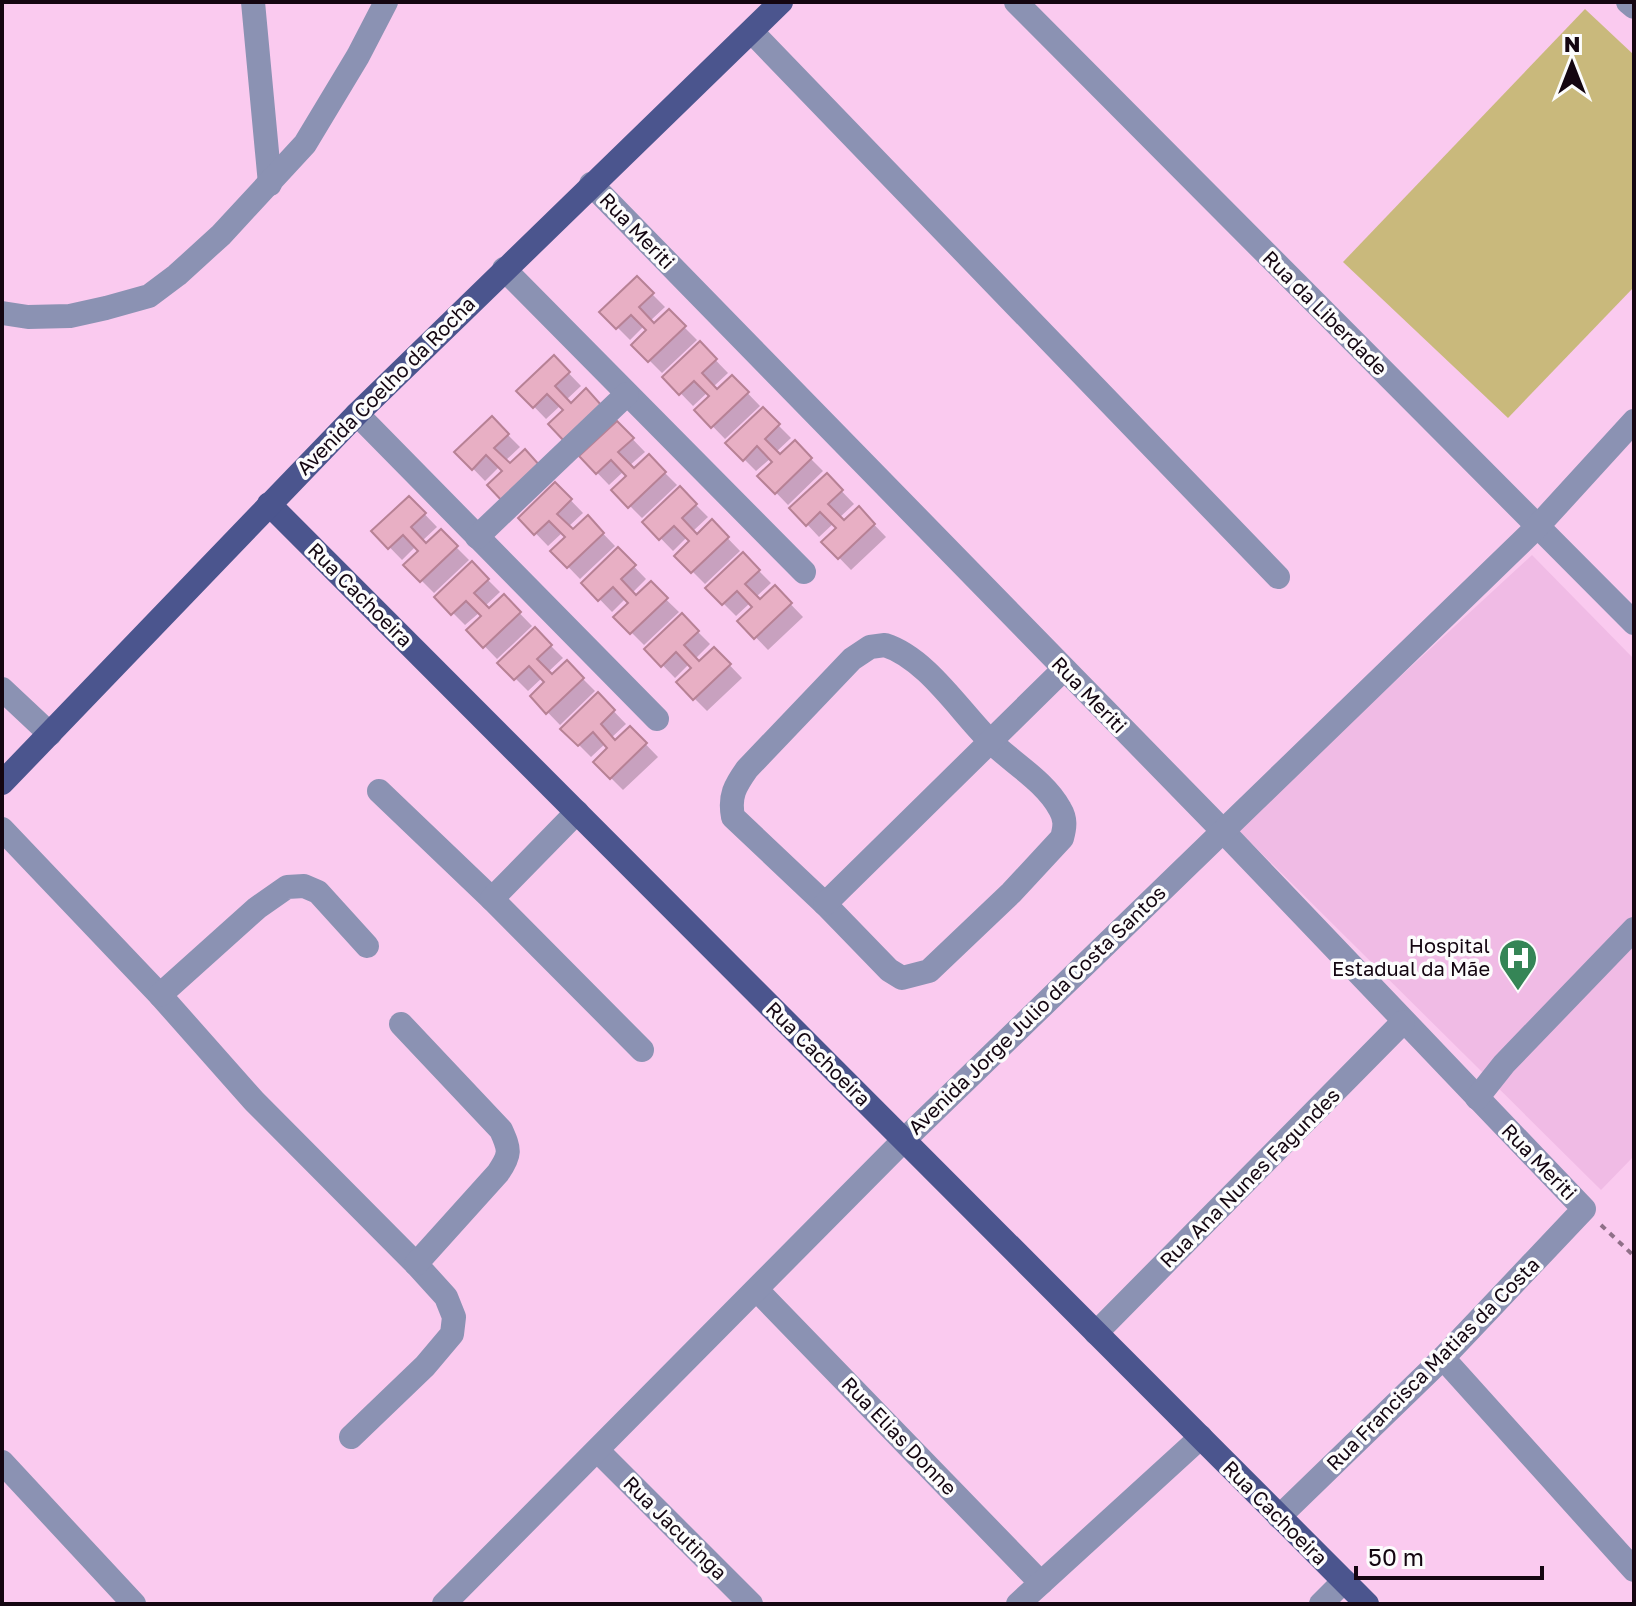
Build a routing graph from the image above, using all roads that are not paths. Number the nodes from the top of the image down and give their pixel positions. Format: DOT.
graph roads {
  1 [pos="253,2"];
  2 [pos="386,2"];
  3 [pos="781,2"];
  4 [pos="1016,2"];
  5 [pos="1628,2"];
  6 [pos="1634,7"];
  7 [pos="752,32"];
  8 [pos="270,184"];
  9 [pos="591,184"];
  10 [pos="504,269"];
  11 [pos="2,313"];
  12 [pos="627,394"];
  13 [pos="357,414"];
  14 [pos="1634,421"];
  15 [pos="269,504"];
  16 [pos="1538,526"];
  17 [pos="477,537"];
  18 [pos="804,572"];
  19 [pos="1278,577"];
  20 [pos="1630,611"];
  21 [pos="1064,669"];
  22 [pos="2,689"];
  23 [pos="657,719"];
  24 [pos="50,734"];
  25 [pos="990,741"];
  26 [pos="2,783"];
  27 [pos="379,791"];
  28 [pos="577,812"];
  29 [pos="2,829"];
  30 [pos="1222,830"];
  31 [pos="492,899"];
  32 [pos="825,904"];
  33 [pos="1634,929"];
  34 [pos="367,946"];
  35 [pos="160,995"];
  36 [pos="1403,1022"];
  37 [pos="401,1024"];
  38 [pos="642,1050"];
  39 [pos="1477,1098"];
  40 [pos="904,1140"];
  41 [pos="1584,1209"];
  42 [pos="416,1264"];
  43 [pos="757,1290"];
  44 [pos="1096,1333"];
  45 [pos="1443,1358"];
  46 [pos="351,1437"];
  47 [pos="1201,1437"];
  48 [pos="598,1451"];
  49 [pos="2,1462"];
  50 [pos="1279,1517"];
  51 [pos="1634,1570"];
  52 [pos="1344,1581"];
  53 [pos="1041,1583"];
  54 [pos="134,1604"];
  55 [pos="444,1604"];
  56 [pos="751,1604"];
  57 [pos="1018,1604"];
  58 [pos="1321,1604"];
  59 [pos="1367,1604"];
  1 -- 8 [label="street"];
  2 -- 8 [label="street"];
  3 -- 7 [label="main road, Avenida Coelho da Rocha"];
  4 -- 16 [label="street, Rua da Liberdade"];
  5 -- 6 [label="street"];
  7 -- 9 [label="main road, Avenida Coelho da Rocha"];
  7 -- 19 [label="street"];
  8 -- 11 [label="street"];
  9 -- 10 [label="main road, Avenida Coelho da Rocha"];
  9 -- 21 [label="street, Rua Meriti"];
  10 -- 12 [label="street"];
  10 -- 13 [label="main road, Avenida Coelho da Rocha"];
  12 -- 17 [label="street"];
  12 -- 18 [label="street"];
  13 -- 15 [label="main road, Avenida Coelho da Rocha"];
  13 -- 17 [label="street"];
  14 -- 16 [label="street, Avenida Jorge Julio da Costa Santos"];
  15 -- 24 [label="main road, Avenida Coelho da Rocha"];
  15 -- 28 [label="main road, Rua Cachoeira"];
  16 -- 20 [label="street, Rua da Liberdade"];
  16 -- 30 [label="street, Avenida Jorge Julio da Costa Santos"];
  17 -- 23 [label="street"];
  21 -- 25 [label="street"];
  21 -- 30 [label="street, Rua Meriti"];
  22 -- 24 [label="street"];
  24 -- 26 [label="main road, Avenida Coelho da Rocha"];
  25 -- 32 [label="street"];
  25 -- 32 [label="street"];
  25 -- 32 [label="street"];
  27 -- 31 [label="street"];
  28 -- 31 [label="street"];
  28 -- 40 [label="main road, Rua Cachoeira"];
  29 -- 35 [label="street"];
  30 -- 36 [label="street, Rua Meriti"];
  30 -- 40 [label="street, Avenida Jorge Julio da Costa Santos"];
  31 -- 38 [label="street"];
  33 -- 39 [label="street"];
  34 -- 35 [label="street"];
  35 -- 42 [label="street"];
  36 -- 39 [label="street, Rua Meriti"];
  36 -- 44 [label="street, Rua Ana Nunes Fagundes"];
  37 -- 42 [label="street"];
  39 -- 41 [label="street, Rua Meriti"];
  40 -- 43 [label="street, Avenida Jorge Julio da Costa Santos"];
  40 -- 44 [label="main road, Rua Cachoeira"];
  41 -- 45 [label="street, Rua Francisca Matias da Costa"];
  42 -- 46 [label="street"];
  43 -- 48 [label="street, Avenida Jorge Julio da Costa Santos"];
  43 -- 53 [label="street, Rua Elias Donne"];
  44 -- 47 [label="main road, Rua Cachoeira"];
  45 -- 50 [label="street, Rua Francisca Matias da Costa"];
  45 -- 51 [label="street"];
  47 -- 50 [label="main road, Rua Cachoeira"];
  47 -- 53 [label="street"];
  48 -- 55 [label="street, Avenida Jorge Julio da Costa Santos"];
  48 -- 56 [label="street, Rua Jacutinga"];
  49 -- 54 [label="street"];
  50 -- 52 [label="main road, Rua Cachoeira"];
  52 -- 58 [label="street"];
  52 -- 59 [label="main road, Rua Cachoeira"];
  53 -- 57 [label="street"];
}
